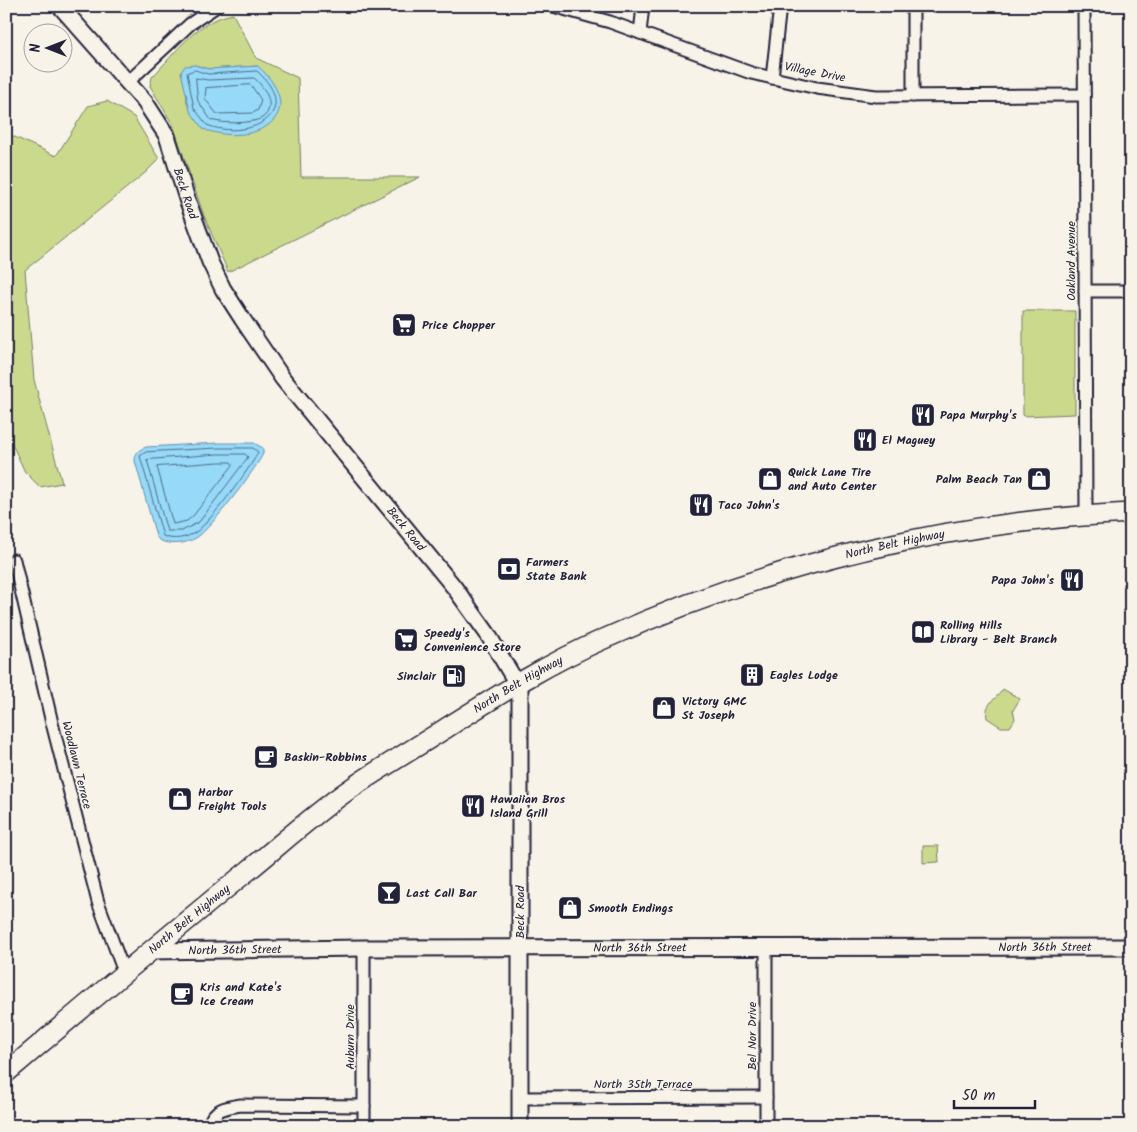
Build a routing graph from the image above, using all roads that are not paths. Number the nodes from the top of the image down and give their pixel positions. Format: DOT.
graph roads {
  1 [pos="60,6"];
  2 [pos="217,6"];
  3 [pos="553,6"];
  4 [pos="643,6"];
  5 [pos="780,6"];
  6 [pos="913,6"];
  7 [pos="1084,6"];
  8 [pos="640,33"];
  9 [pos="772,78"];
  10 [pos="128,82"];
  11 [pos="913,96"];
  12 [pos="1084,96"];
  13 [pos="1085,291"];
  14 [pos="1131,291"];
  15 [pos="1131,513"];
  16 [pos="1086,515"];
  17 [pos="14,560"];
  18 [pos="517,684"];
  19 [pos="766,947"];
  20 [pos="1131,947"];
  21 [pos="364,948"];
  22 [pos="520,949"];
  23 [pos="149,951"];
  24 [pos="124,972"];
  25 [pos="6,1074"];
  26 [pos="766,1097"];
  27 [pos="520,1098"];
  28 [pos="364,1106"];
  29 [pos="209,1126"];
  30 [pos="364,1126"];
  31 [pos="520,1126"];
  32 [pos="766,1126"];
  1 -- 10 [label="street, Beck Road"];
  2 -- 10 [label="street"];
  3 -- 8 [label="street, Village Drive"];
  4 -- 8 [label="street"];
  5 -- 9 [label="street"];
  6 -- 11 [label="street"];
  7 -- 12 [label="street, Oakland Avenue"];
  8 -- 9 [label="street, Village Drive"];
  9 -- 11 [label="street, Village Drive"];
  10 -- 18 [label="street, Beck Road"];
  11 -- 12 [label="street, Village Drive"];
  12 -- 13 [label="street, Oakland Avenue"];
  13 -- 14 [label="street"];
  13 -- 16 [label="street, Oakland Avenue"];
  15 -- 16 [label="main road, North Belt Highway"];
  16 -- 18 [label="main road, North Belt Highway"];
  17 -- 24 [label="street, Woodlawn Terrace"];
  18 -- 22 [label="street, Beck Road"];
  18 -- 23 [label="main road, North Belt Highway"];
  19 -- 20 [label="street, North 36th Street"];
  19 -- 22 [label="street, North 36th Street"];
  19 -- 26 [label="street, Bel Nor Drive"];
  21 -- 22 [label="street, North 36th Street"];
  21 -- 23 [label="street, North 36th Street"];
  21 -- 28 [label="street, Auburn Drive"];
  22 -- 27 [label="street, Beck Road"];
  23 -- 24 [label="main road, North Belt Highway"];
  24 -- 25 [label="main road, North Belt Highway"];
  26 -- 27 [label="street, North 35th Terrace"];
  26 -- 32 [label="street, Bel Nor Drive"];
  27 -- 31 [label="street, Beck Road"];
  28 -- 29 [label="street"];
  28 -- 30 [label="street, Auburn Drive"];
}
